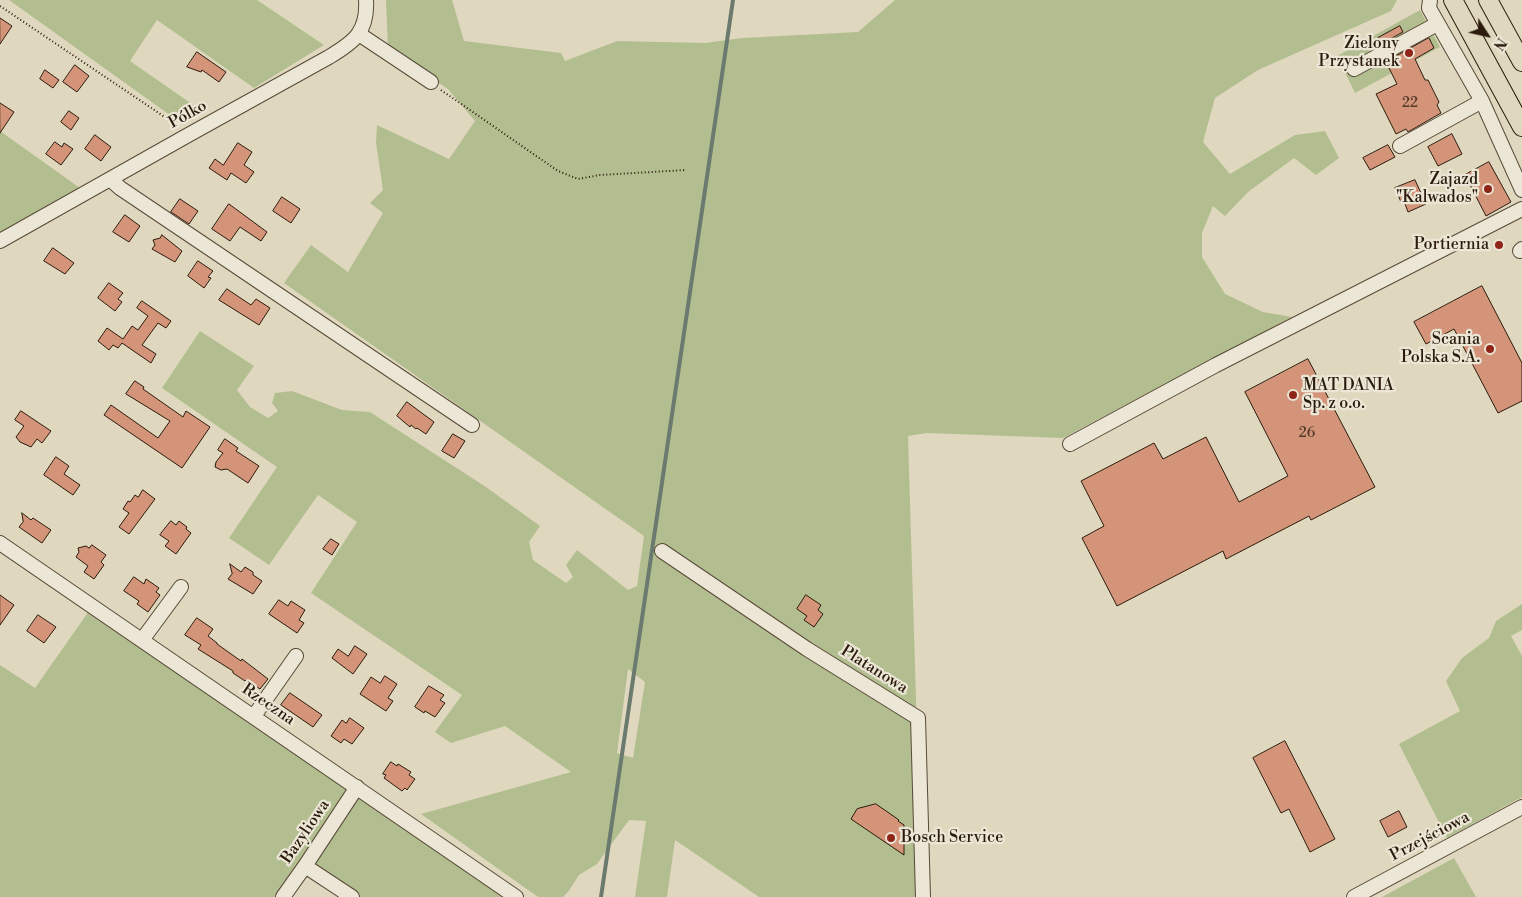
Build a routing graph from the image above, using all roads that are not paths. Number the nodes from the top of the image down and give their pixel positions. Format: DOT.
graph roads {
  1 [pos="366,0"];
  2 [pos="1430,0"];
  3 [pos="1453,0"];
  4 [pos="1488,0"];
  5 [pos="1437,24"];
  6 [pos="360,34"];
  7 [pos="1522,62"];
  8 [pos="1354,69"];
  9 [pos="431,82"];
  10 [pos="1482,101"];
  11 [pos="1522,127"];
  12 [pos="1400,146"];
  13 [pos="110,179"];
  14 [pos="1522,190"];
  15 [pos="1522,209"];
  16 [pos="0,241"];
  17 [pos="472,425"];
  18 [pos="1070,444"];
  19 [pos="0,543"];
  20 [pos="662,551"];
  21 [pos="181,587"];
  22 [pos="142,640"];
  23 [pos="296,656"];
  24 [pos="254,716"];
  25 [pos="357,787"];
  26 [pos="1522,807"];
  27 [pos="305,866"];
  28 [pos="283,897"];
  29 [pos="352,897"];
  30 [pos="516,897"];
  31 [pos="923,897"];
  32 [pos="1354,897"];
  1 -- 6 [label="street"];
  2 -- 5 [label="street"];
  3 -- 11 [label="main road"];
  4 -- 7 [label="main road"];
  5 -- 8 [label="street"];
  5 -- 10 [label="street"];
  6 -- 9 [label="street"];
  6 -- 13 [label="street, Pólko"];
  10 -- 12 [label="street"];
  10 -- 14 [label="street"];
  13 -- 16 [label="street, Pólko"];
  13 -- 17 [label="street"];
  15 -- 18 [label="street"];
  19 -- 22 [label="street, Rzeczna"];
  20 -- 31 [label="street, Platanowa"];
  21 -- 22 [label="street"];
  22 -- 24 [label="street, Rzeczna"];
  23 -- 24 [label="street"];
  24 -- 25 [label="street, Rzeczna"];
  25 -- 27 [label="street, Bazyliowa"];
  25 -- 30 [label="street, Rzeczna"];
  26 -- 32 [label="street, Przejściowa"];
  27 -- 28 [label="street, Bazyliowa"];
  27 -- 29 [label="street"];
}
